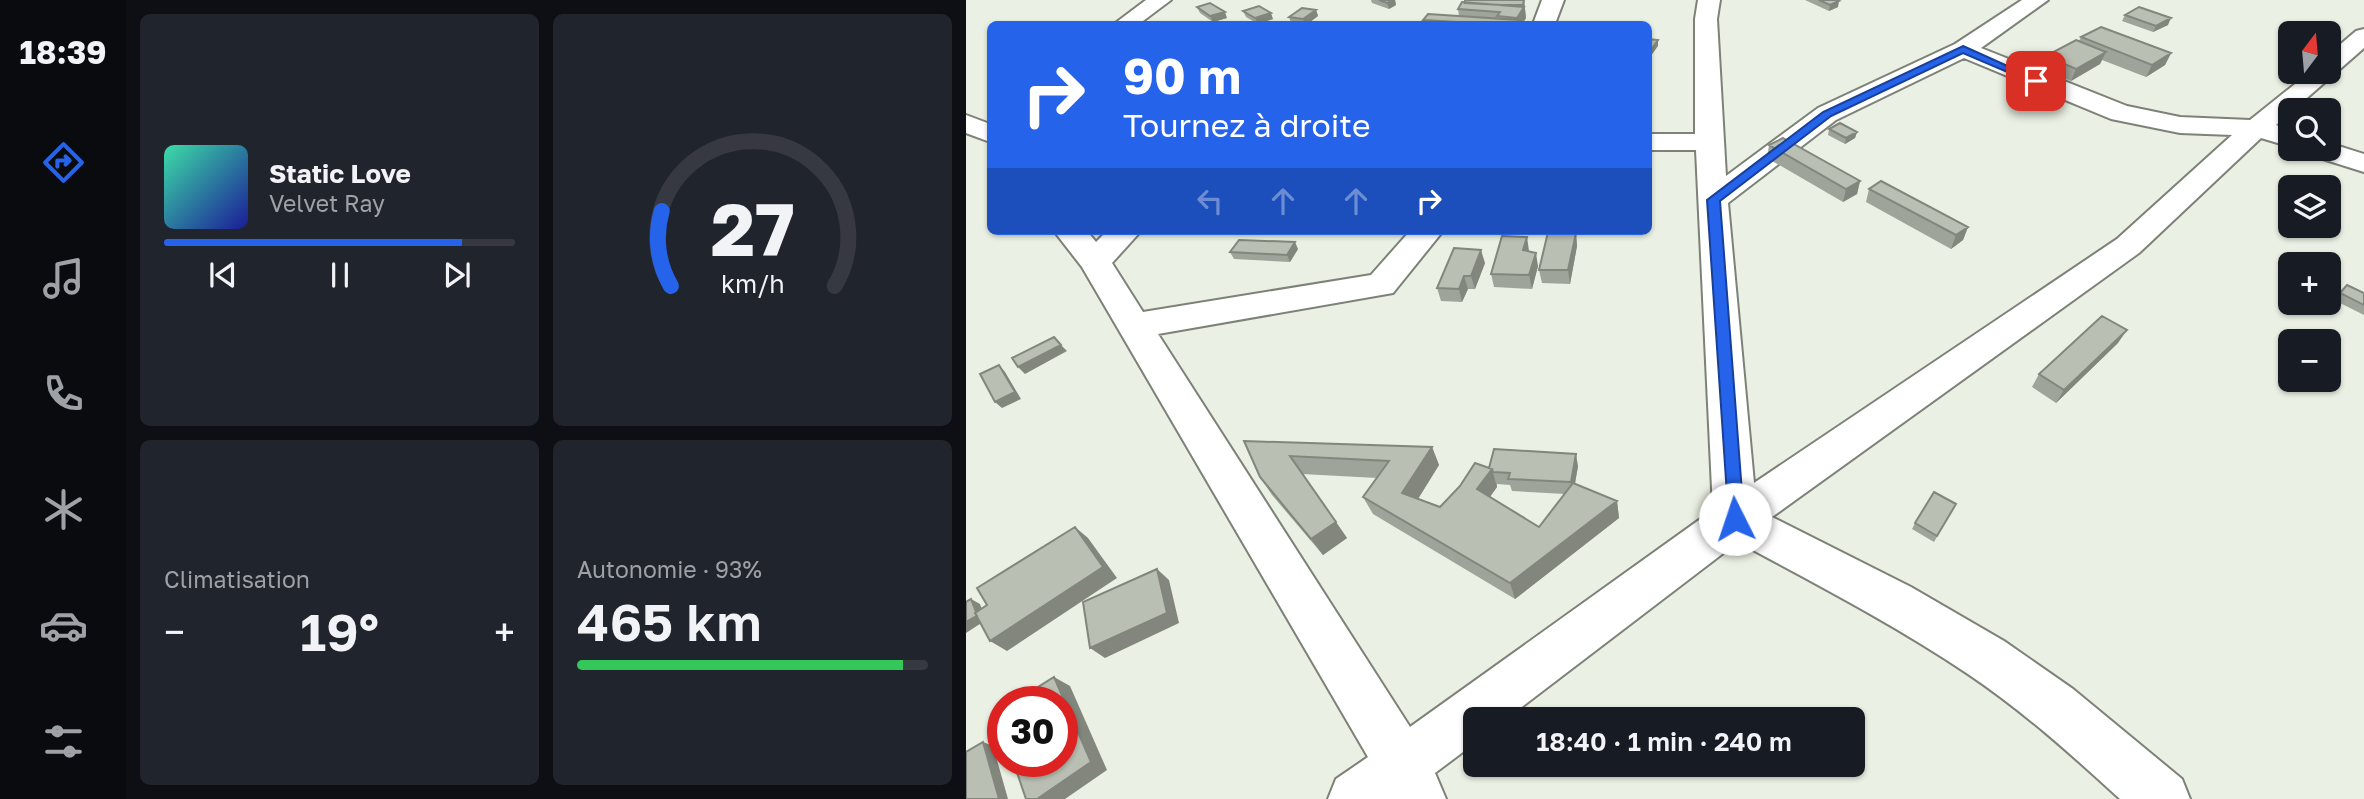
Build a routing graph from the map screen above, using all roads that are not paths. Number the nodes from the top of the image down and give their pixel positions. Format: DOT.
graph roads {
  1 [pos="1160,0"];
  2 [pos="1553,0"];
  3 [pos="1709,0"];
  4 [pos="2037,0"];
  5 [pos="1129,21"];
  6 [pos="1545,21"];
  7 [pos="2364,36"];
  8 [pos="1963,49"];
  9 [pos="2342,55"];
  10 [pos="2315,84"];
  11 [pos="966,123"];
  12 [pos="987,133"];
  13 [pos="2273,134"];
  14 [pos="1652,142"];
  15 [pos="1709,142"];
  16 [pos="2341,156"];
  17 [pos="2364,163"];
  18 [pos="1713,200"];
  19 [pos="1114,235"];
  20 [pos="1424,235"];
  21 [pos="1082,247"];
  22 [pos="1132,326"];
  23 [pos="1735,519"];
  24 [pos="1410,782"];
  25 [pos="1356,799"];
  26 [pos="2162,799"];
  1 -- 5 [label="street"];
  2 -- 6 [label="street"];
  3 -- 15 [label="street"];
  4 -- 8 [label="street"];
  7 -- 9 [label="street"];
  8 -- 13 [label="street"];
  8 -- 18 [label="street"];
  10 -- 13 [label="street"];
  11 -- 12 [label="street"];
  13 -- 23 [label="street"];
  14 -- 15 [label="street"];
  15 -- 18 [label="street"];
  16 -- 17 [label="street"];
  18 -- 23 [label="street"];
  19 -- 21 [label="street"];
  20 -- 22 [label="street"];
  21 -- 22 [label="street"];
  22 -- 24 [label="street"];
  23 -- 24 [label="street"];
  23 -- 26 [label="street"];
  24 -- 25 [label="street"];
}
